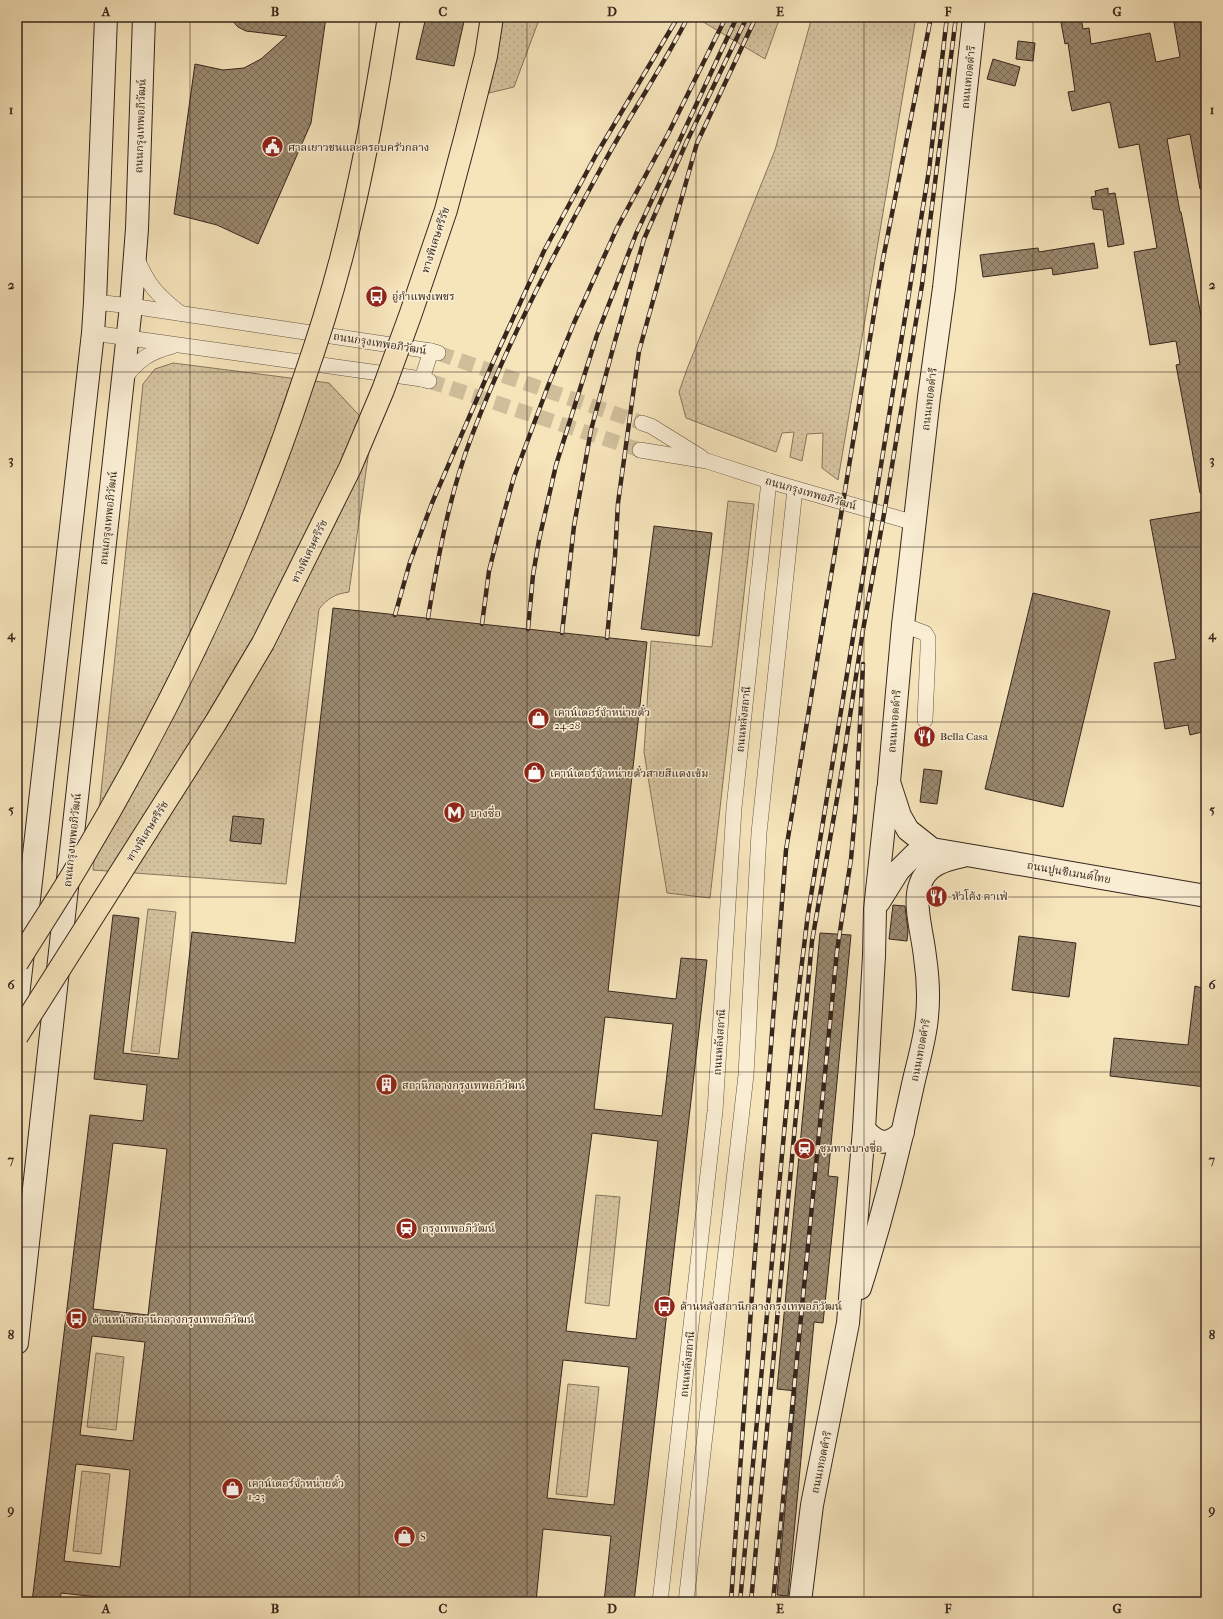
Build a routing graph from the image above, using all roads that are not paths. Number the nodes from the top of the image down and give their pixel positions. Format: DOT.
graph roads {
  1 [pos="106,17"];
  2 [pos="144,17"];
  3 [pos="389,17"];
  4 [pos="492,17"];
  5 [pos="974,17"];
  6 [pos="135,254"];
  7 [pos="95,302"];
  8 [pos="131,306"];
  9 [pos="180,314"];
  10 [pos="93,333"];
  11 [pos="127,337"];
  12 [pos="180,345"];
  13 [pos="123,380"];
  14 [pos="642,423"];
  15 [pos="640,450"];
  16 [pos="707,461"];
  17 [pos="769,481"];
  18 [pos="795,489"];
  19 [pos="915,523"];
  20 [pos="903,625"];
  21 [pos="925,720"];
  22 [pos="889,782"];
  23 [pos="932,849"];
  24 [pos="968,855"];
  25 [pos="1206,896"];
  26 [pos="875,909"];
  27 [pos="17,963"];
  28 [pos="17,1005"];
  29 [pos="17,1036"];
  30 [pos="864,1129"];
  31 [pos="903,1132"];
  32 [pos="848,1323"];
  33 [pos="17,1343"];
  34 [pos="660,1602"];
  35 [pos="686,1602"];
  36 [pos="800,1602"];
  1 -- 7 [label="street"];
  2 -- 6 [label="street, ถนนกรุงเทพอภิวัฒน์"];
  3 -- 27 [label="highway, bridge"];
  4 -- 29 [label="highway, ทางพิเศษศรีรัช, bridge"];
  5 -- 19 [label="street, ถนนเทอดดำริ"];
  6 -- 8 [label="street, ถนนกรุงเทพอภิวัฒน์"];
  6 -- 9 [label="street"];
  7 -- 8 [label="street, ถนนกรุงเทพอภิวัฒน์"];
  7 -- 10 [label="street"];
  8 -- 9 [label="street, ถนนกรุงเทพอภิวัฒน์"];
  8 -- 11 [label="street, ถนนกรุงเทพอภิวัฒน์"];
  9 -- 12 [label="street, ถนนกรุงเทพอภิวัฒน์"];
  10 -- 11 [label="street"];
  10 -- 28 [label="street"];
  11 -- 12 [label="street"];
  11 -- 13 [label="street, ถนนกรุงเทพอภิวัฒน์"];
  12 -- 13 [label="street"];
  13 -- 33 [label="street, ถนนกรุงเทพอภิวัฒน์"];
  14 -- 16 [label="street, ถนนกรุงเทพอภิวัฒน์"];
  15 -- 16 [label="street, ถนนกรุงเทพอภิวัฒน์"];
  16 -- 17 [label="street, ถนนกรุงเทพอภิวัฒน์"];
  17 -- 18 [label="street, ถนนกรุงเทพอภิวัฒน์"];
  17 -- 34 [label="street, ถนนหลังสถานี"];
  18 -- 19 [label="street, ถนนกรุงเทพอภิวัฒน์"];
  18 -- 35 [label="street"];
  19 -- 20 [label="street, ถนนเทอดดำริ"];
  20 -- 21 [label="street"];
  20 -- 22 [label="street, ถนนเทอดดำริ"];
  22 -- 23 [label="street, ถนนเทอดดำริ"];
  22 -- 26 [label="street, ถนนเทอดดำริ"];
  23 -- 24 [label="street, ถนนปูนซิเมนต์ไทย"];
  23 -- 26 [label="street"];
  24 -- 25 [label="street, ถนนปูนซิเมนต์ไทย"];
  24 -- 31 [label="street, ถนนเทอดดำริ"];
  26 -- 30 [label="street, ถนนเทอดดำริ"];
  30 -- 31 [label="street"];
  30 -- 32 [label="street, ถนนเทอดดำริ"];
  31 -- 32 [label="street, ถนนเทอดดำริ"];
  32 -- 36 [label="street, ถนนเทอดดำริ"];
}
